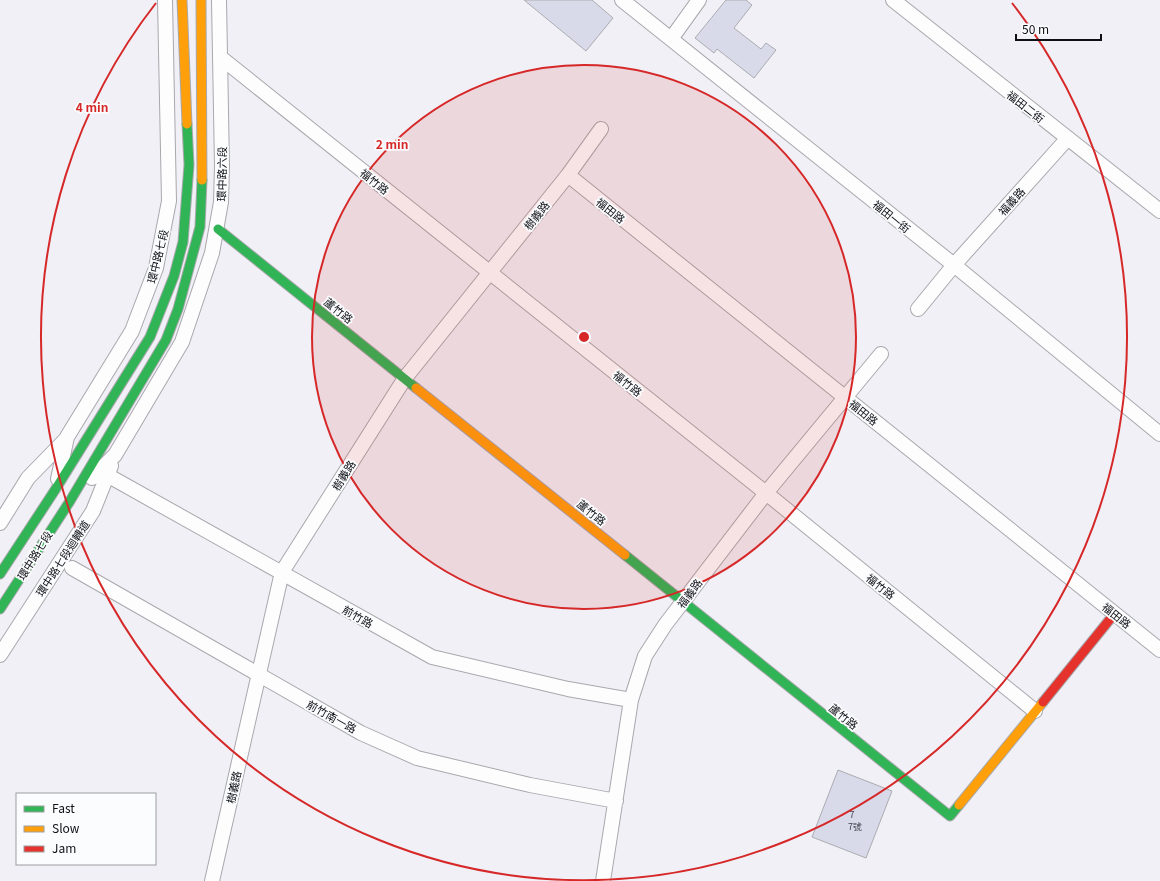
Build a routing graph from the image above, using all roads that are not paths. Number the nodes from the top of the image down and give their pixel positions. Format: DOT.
graph roads {
  1 [pos="166,0"];
  2 [pos="182,0"];
  3 [pos="201,0"];
  4 [pos="219,0"];
  5 [pos="622,0"];
  6 [pos="699,0"];
  7 [pos="893,0"];
  8 [pos="671,39"];
  9 [pos="220,57"];
  10 [pos="601,129"];
  11 [pos="1068,138"];
  12 [pos="568,175"];
  13 [pos="1160,211"];
  14 [pos="218,229"];
  15 [pos="954,265"];
  16 [pos="489,272"];
  17 [pos="918,310"];
  18 [pos="166,340"];
  19 [pos="182,342"];
  20 [pos="881,354"];
  21 [pos="405,378"];
  22 [pos="844,397"];
  23 [pos="1160,434"];
  24 [pos="67,437"];
  25 [pos="115,455"];
  26 [pos="107,475"];
  27 [pos="55,490"];
  28 [pos="766,493"];
  29 [pos="70,501"];
  30 [pos="0,523"];
  31 [pos="72,568"];
  32 [pos="282,572"];
  33 [pos="0,574"];
  34 [pos="683,601"];
  35 [pos="0,609"];
  36 [pos="1115,613"];
  37 [pos="1160,650"];
  38 [pos="0,655"];
  39 [pos="258,674"];
  40 [pos="631,700"];
  41 [pos="1035,712"];
  42 [pos="616,801"];
  43 [pos="212,881"];
  44 [pos="603,881"];
  1 -- 24 [label="street, 環中路七段"];
  2 -- 27 [label="street, 環中路七段"];
  3 -- 18 [label="street, 環中路六段"];
  4 -- 9 [label="street, 環中路六段"];
  5 -- 8 [label="street, 福田一街"];
  6 -- 8 [label="street"];
  7 -- 11 [label="street, 福田二街"];
  8 -- 15 [label="street, 福田一街"];
  9 -- 14 [label="street, 環中路六段"];
  9 -- 16 [label="street, 福竹路"];
  10 -- 12 [label="street, 樹義路"];
  11 -- 13 [label="street, 福田二街"];
  11 -- 15 [label="street, 福義路"];
  12 -- 16 [label="street, 樹義路"];
  12 -- 22 [label="street, 福田路"];
  14 -- 19 [label="street, 環中路六段"];
  14 -- 21 [label="street, 蘆竹路"];
  15 -- 17 [label="street, 福義路"];
  15 -- 23 [label="street, 福田一街"];
  16 -- 21 [label="street, 樹義路"];
  16 -- 28 [label="street, 福竹路"];
  18 -- 29 [label="street, 環中路七段"];
  19 -- 25 [label="street, 環中路七段"];
  20 -- 22 [label="street, 福義路"];
  21 -- 32 [label="street, 樹義路"];
  21 -- 34 [label="street, 蘆竹路"];
  22 -- 28 [label="street, 福義路"];
  22 -- 36 [label="street, 福田路"];
  24 -- 27 [label="street, 環中路七段"];
  24 -- 30 [label="street"];
  25 -- 26 [label="street, 環中路七段迴轉道"];
  25 -- 29 [label="street, 環中路七段"];
  26 -- 32 [label="street, 前竹路"];
  26 -- 38 [label="street, 環中路七段迴轉道"];
  27 -- 33 [label="street, 環中路七段"];
  28 -- 34 [label="street, 福義路"];
  28 -- 41 [label="street, 福竹路"];
  29 -- 35 [label="street, 環中路七段"];
  31 -- 39 [label="street, 前竹南一路"];
  32 -- 39 [label="street, 樹義路"];
  32 -- 40 [label="street, 前竹路"];
  34 -- 40 [label="street, 福義路"];
  34 -- 41 [label="street, 蘆竹路"];
  36 -- 37 [label="street, 福田路"];
  36 -- 41 [label="street"];
  39 -- 42 [label="street, 前竹南一路"];
  39 -- 43 [label="street, 樹義路"];
  40 -- 42 [label="street, 福義路"];
  42 -- 44 [label="street, 福義路"];
}
